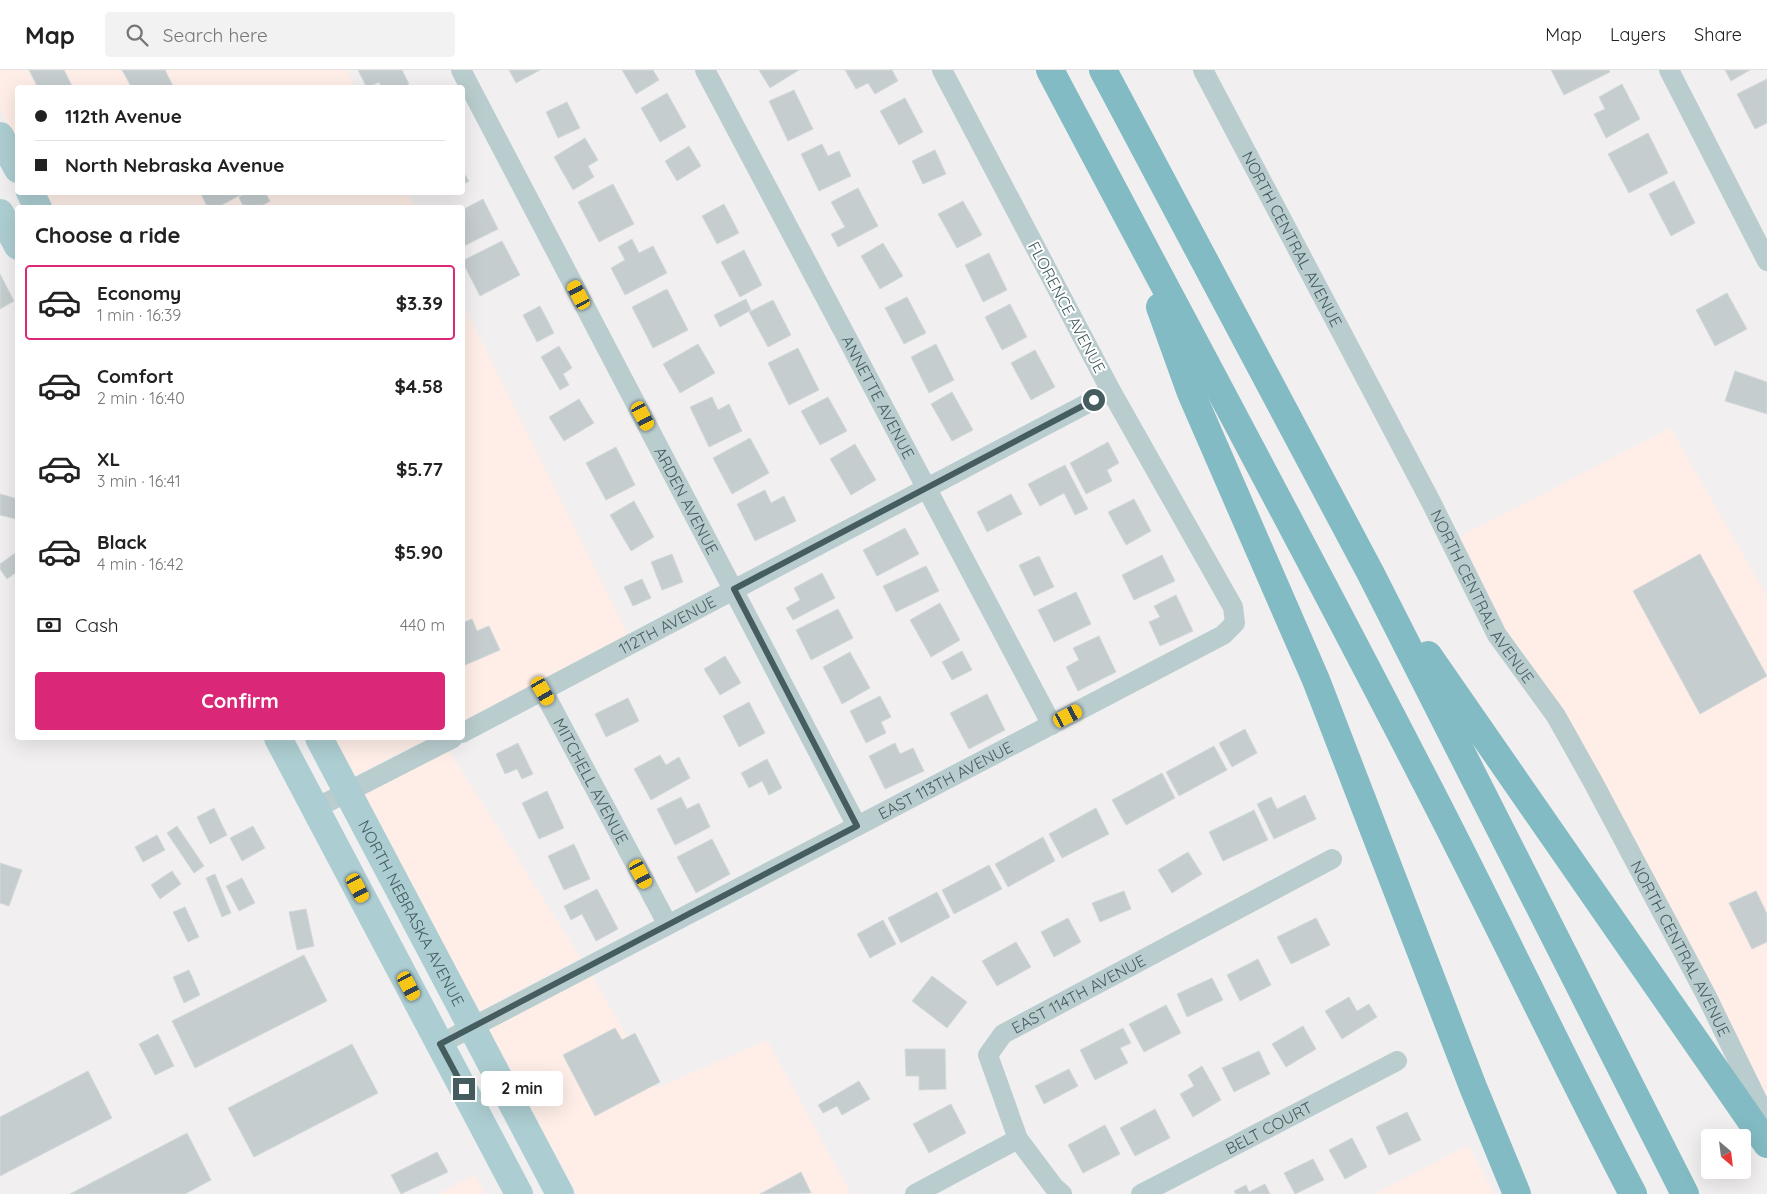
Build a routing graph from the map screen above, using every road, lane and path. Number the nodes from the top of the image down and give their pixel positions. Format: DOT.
graph roads {
  1 [pos="461,70"];
  2 [pos="706,70"];
  3 [pos="942,70"];
  4 [pos="1050,70"];
  5 [pos="1103,70"];
  6 [pos="1203,70"];
  7 [pos="1669,70"];
  8 [pos="0,136"];
  9 [pos="15,164"];
  10 [pos="0,213"];
  11 [pos="1135,232"];
  12 [pos="15,240"];
  13 [pos="1767,260"];
  14 [pos="1111,391"];
  15 [pos="926,488"];
  16 [pos="1371,574"];
  17 [pos="734,589"];
  18 [pos="1235,623"];
  19 [pos="543,691"];
  20 [pos="1052,725"];
  21 [pos="465,730"];
  22 [pos="279,740"];
  23 [pos="320,740"];
  24 [pos="449,740"];
  25 [pos="348,791"];
  26 [pos="316,808"];
  27 [pos="857,826"];
  28 [pos="1332,859"];
  29 [pos="668,925"];
  30 [pos="472,1027"];
  31 [pos="440,1044"];
  32 [pos="487,1055"];
  33 [pos="1397,1061"];
  34 [pos="454,1071"];
  35 [pos="1767,1120"];
  36 [pos="1018,1140"];
  37 [pos="1767,1144"];
  38 [pos="519,1194"];
  39 [pos="560,1194"];
  40 [pos="915,1194"];
  41 [pos="1062,1194"];
  42 [pos="1141,1194"];
  43 [pos="1517,1194"];
  44 [pos="1633,1194"];
  45 [pos="1685,1194"];
  1 -- 17 [label="street, ARDEN AVENUE"];
  2 -- 15 [label="street, ANNETTE AVENUE"];
  3 -- 14 [label="street, FLORENCE AVENUE"];
  4 -- 11 [label="highway"];
  5 -- 16 [label="highway"];
  6 -- 35 [label="street, NORTH CENTRAL AVENUE"];
  7 -- 13 [label="street"];
  8 -- 9 [label="main road"];
  10 -- 12 [label="main road"];
  11 -- 43 [label="highway"];
  11 -- 44 [label="highway"];
  14 -- 15 [label="street, 112TH AVENUE"];
  14 -- 18 [label="street, FLORENCE AVENUE"];
  15 -- 17 [label="street, 112TH AVENUE"];
  15 -- 20 [label="street, ANNETTE AVENUE"];
  16 -- 37 [label="highway"];
  16 -- 45 [label="highway"];
  17 -- 19 [label="street, 112TH AVENUE"];
  17 -- 27 [label="street, ARDEN AVENUE"];
  18 -- 20 [label="street, EAST 113TH AVENUE"];
  19 -- 21 [label="street, 112TH AVENUE"];
  19 -- 29 [label="street, MITCHELL AVENUE"];
  20 -- 27 [label="street, EAST 113TH AVENUE"];
  22 -- 26 [label="main road"];
  23 -- 25 [label="main road, NORTH NEBRASKA AVENUE"];
  24 -- 25 [label="street"];
  25 -- 26 [label="street"];
  25 -- 30 [label="main road, NORTH NEBRASKA AVENUE"];
  26 -- 31 [label="main road"];
  27 -- 29 [label="street, EAST 113TH AVENUE"];
  28 -- 36 [label="street, EAST 114TH AVENUE"];
  29 -- 30 [label="street, EAST 113TH AVENUE"];
  30 -- 31 [label="street, EAST 113TH AVENUE"];
  30 -- 32 [label="main road, NORTH NEBRASKA AVENUE"];
  31 -- 34 [label="main road"];
  32 -- 34 [label="main road"];
  32 -- 39 [label="main road, NORTH NEBRASKA AVENUE"];
  33 -- 42 [label="street, BELT COURT"];
  34 -- 38 [label="main road"];
  36 -- 40 [label="street"];
  36 -- 41 [label="street"];
}
